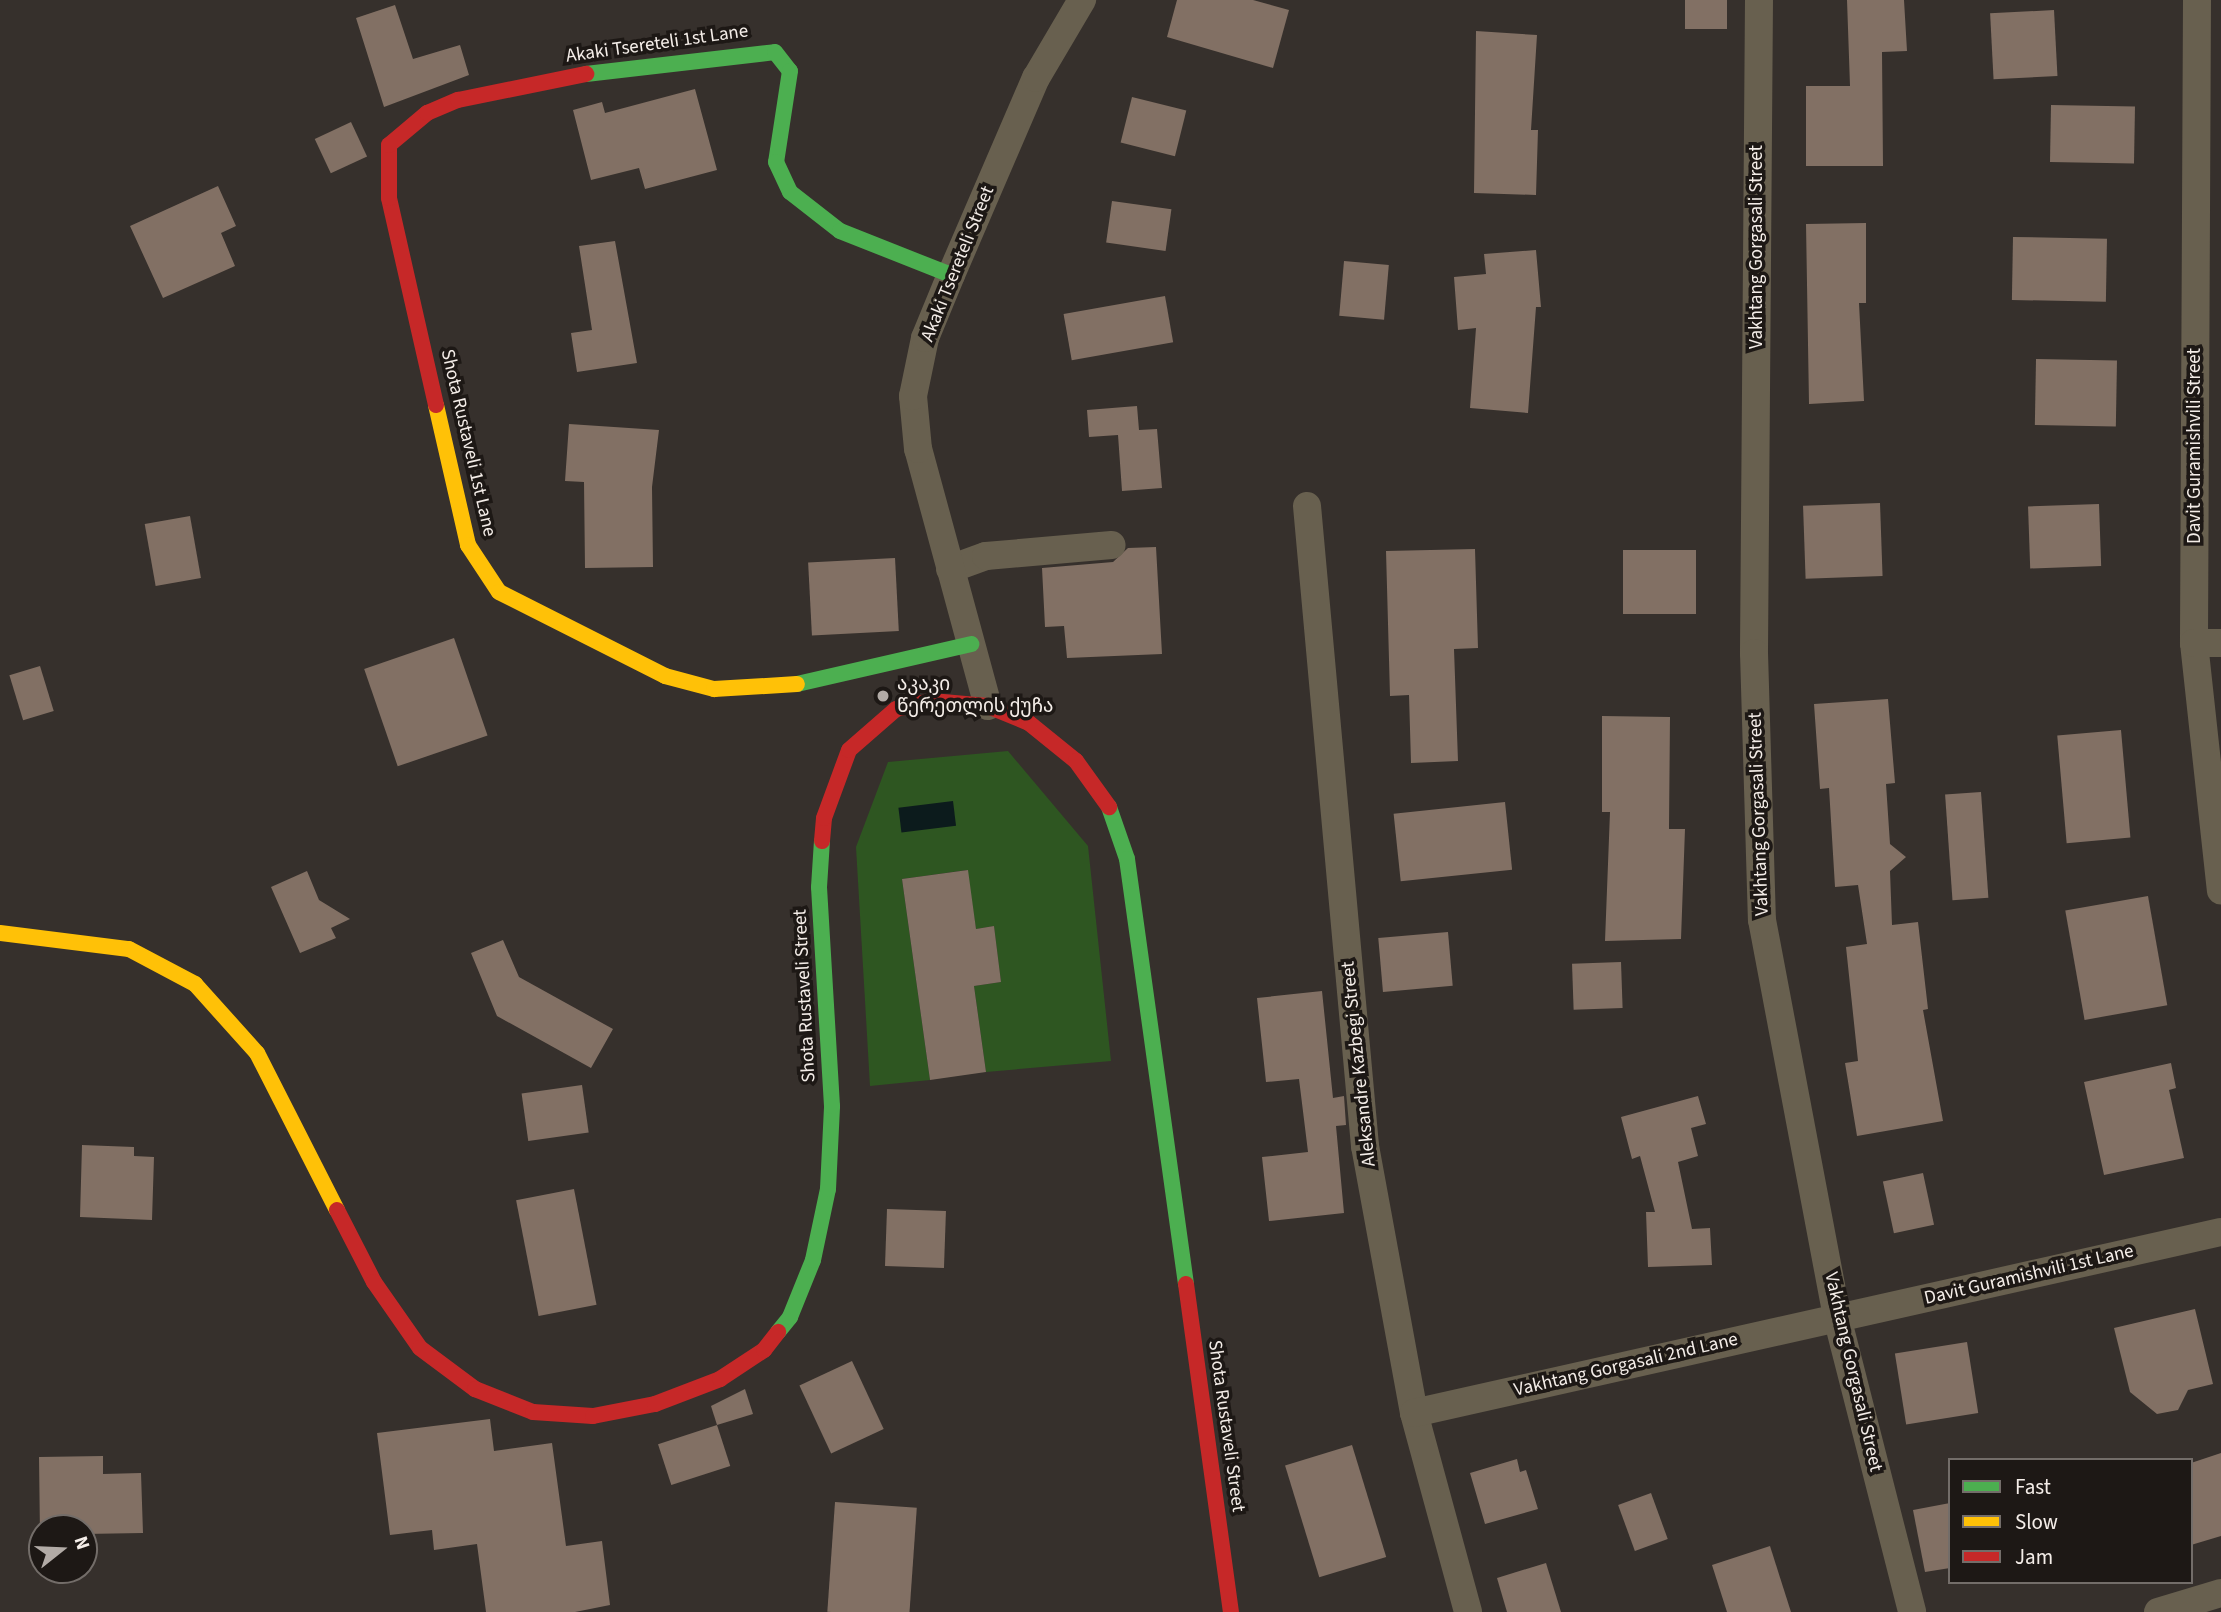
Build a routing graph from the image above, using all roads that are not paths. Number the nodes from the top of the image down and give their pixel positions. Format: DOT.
graph roads {
  1 [pos="1082,0"];
  2 [pos="1759,0"];
  3 [pos="2197,0"];
  4 [pos="427,113"];
  5 [pos="951,275"];
  6 [pos="1307,506"];
  7 [pos="1112,545"];
  8 [pos="950,569"];
  9 [pos="2208,643"];
  10 [pos="971,644"];
  11 [pos="988,706"];
  12 [pos="2221,891"];
  13 [pos="0,933"];
  14 [pos="2221,1232"];
  15 [pos="1838,1317"];
  16 [pos="1414,1413"];
  17 [pos="2221,1592"];
  18 [pos="1231,1612"];
  19 [pos="1468,1612"];
  20 [pos="1912,1612"];
  21 [pos="2158,1612"];
  1 -- 5 [label="street, Akaki Tsereteli Street"];
  2 -- 15 [label="street, Vakhtang Gorgasali Street"];
  3 -- 9 [label="street, Davit Guramishvili Street"];
  4 -- 5 [label="main road, Akaki Tsereteli 1st Lane"];
  4 -- 10 [label="main road, Shota Rustaveli 1st Lane"];
  5 -- 8 [label="street, Akaki Tsereteli Street"];
  6 -- 16 [label="street, Aleksandre Kazbegi Street"];
  7 -- 8 [label="street"];
  8 -- 10 [label="street, Akaki Tsereteli Street"];
  9 -- 12 [label="street, Davit Guramishvili Street"];
  10 -- 11 [label="street, Akaki Tsereteli Street"];
  11 -- 13 [label="main road, Shota Rustaveli Street"];
  11 -- 18 [label="main road, Shota Rustaveli Street"];
  14 -- 15 [label="street, Davit Guramishvili 1st Lane"];
  15 -- 16 [label="street, Vakhtang Gorgasali 2nd Lane"];
  15 -- 20 [label="street, Vakhtang Gorgasali Street"];
  16 -- 19 [label="street, Aleksandre Kazbegi Street"];
  17 -- 21 [label="street"];
}
